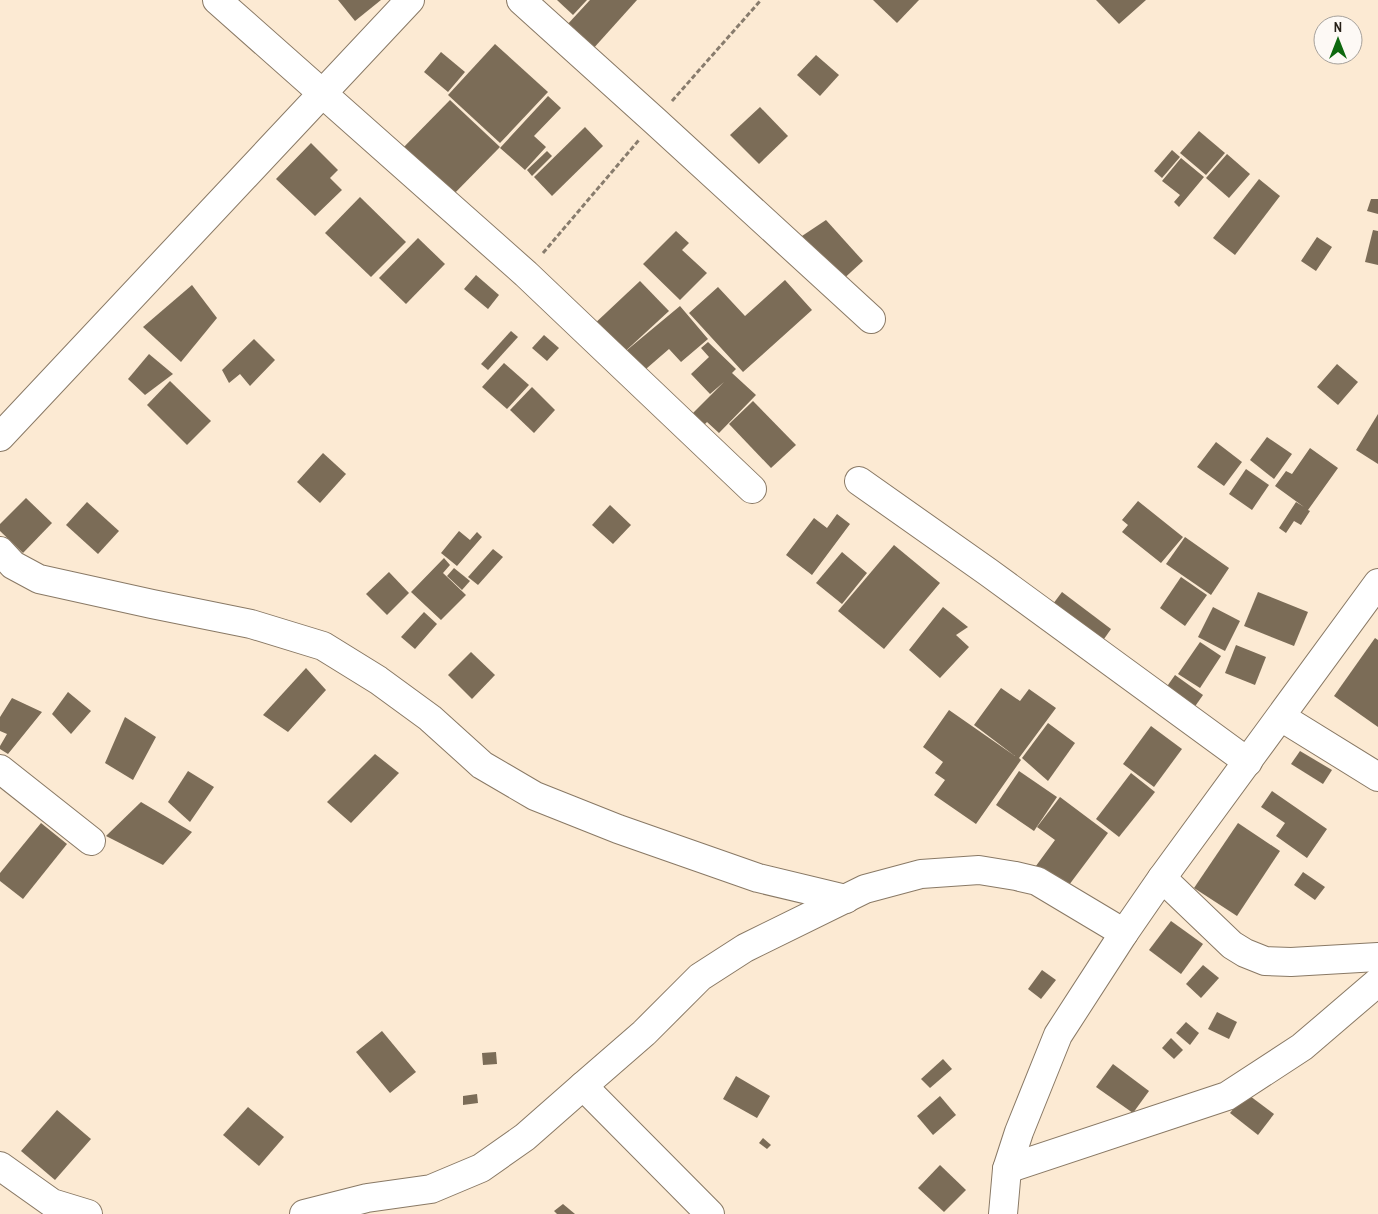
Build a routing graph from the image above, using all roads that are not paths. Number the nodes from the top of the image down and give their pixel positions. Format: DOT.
graph roads {
  1 [pos="218,0"];
  2 [pos="410,0"];
  3 [pos="521,0"];
  4 [pos="323,93"];
  5 [pos="871,319"];
  6 [pos="0,437"];
  7 [pos="859,481"];
  8 [pos="752,489"];
  9 [pos="0,551"];
  10 [pos="1378,584"];
  11 [pos="1281,717"];
  12 [pos="1248,762"];
  13 [pos="0,769"];
  14 [pos="1378,777"];
  15 [pos="91,840"];
  16 [pos="1162,878"];
  17 [pos="846,899"];
  18 [pos="1124,933"];
  19 [pos="1378,957"];
  20 [pos="1378,982"];
  21 [pos="583,1086"];
  22 [pos="0,1166"];
  23 [pos="1008,1169"];
  24 [pos="88,1214"];
  25 [pos="304,1214"];
  26 [pos="710,1214"];
  27 [pos="1003,1214"];
  1 -- 4 [label="street"];
  2 -- 4 [label="street"];
  3 -- 5 [label="street"];
  4 -- 6 [label="street"];
  4 -- 8 [label="street"];
  7 -- 12 [label="street"];
  9 -- 17 [label="street"];
  10 -- 11 [label="street"];
  11 -- 12 [label="street"];
  11 -- 14 [label="street"];
  12 -- 16 [label="street"];
  13 -- 15 [label="street"];
  16 -- 18 [label="street"];
  16 -- 19 [label="street"];
  17 -- 18 [label="street"];
  17 -- 21 [label="street"];
  18 -- 23 [label="street"];
  20 -- 23 [label="street"];
  21 -- 25 [label="street"];
  21 -- 26 [label="street"];
  22 -- 24 [label="street"];
  23 -- 27 [label="street"];
}
